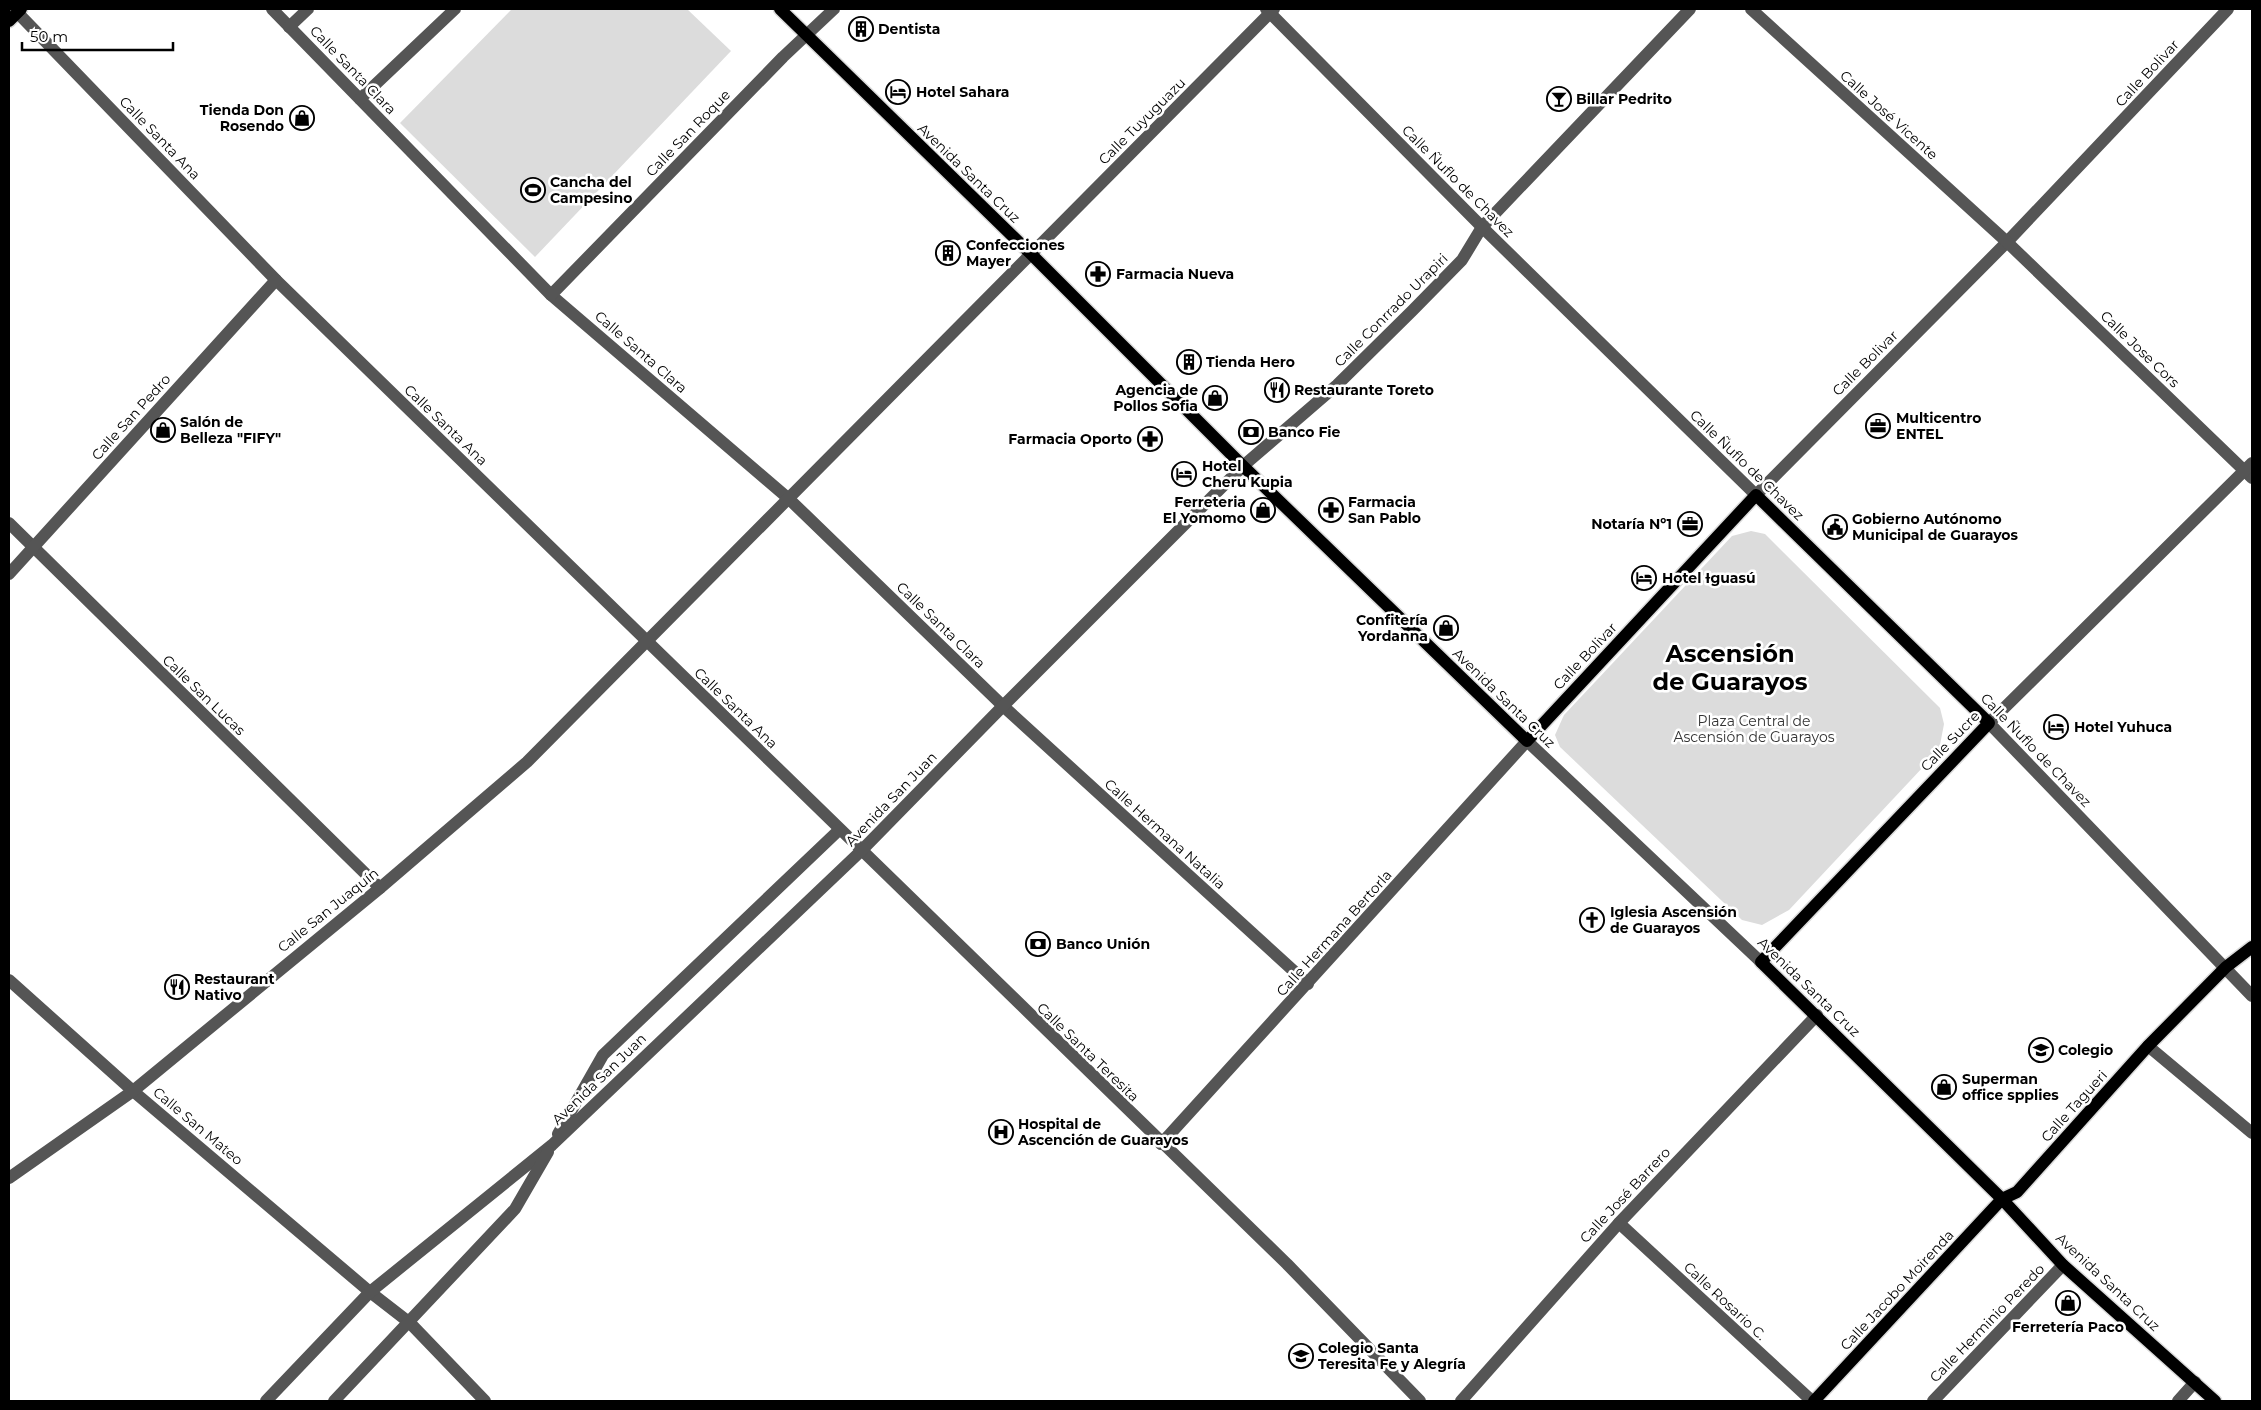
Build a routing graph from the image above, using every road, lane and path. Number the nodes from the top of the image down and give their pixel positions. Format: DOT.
graph roads {
  1 [pos="272,9"];
  2 [pos="308,9"];
  3 [pos="455,9"];
  4 [pos="780,9"];
  5 [pos="834,9"];
  6 [pos="1690,9"];
  7 [pos="1751,9"];
  8 [pos="2228,9"];
  9 [pos="1270,10"];
  10 [pos="15,13"];
  11 [pos="289,27"];
  12 [pos="806,35"];
  13 [pos="360,99"];
  14 [pos="1482,227"];
  15 [pos="2007,242"];
  16 [pos="1031,254"];
  17 [pos="276,280"];
  18 [pos="551,295"];
  19 [pos="1243,466"];
  20 [pos="2250,470"];
  21 [pos="1756,494"];
  22 [pos="789,498"];
  23 [pos="9,523"];
  24 [pos="34,548"];
  25 [pos="9,574"];
  26 [pos="647,642"];
  27 [pos="1003,706"];
  28 [pos="1989,722"];
  29 [pos="1527,741"];
  30 [pos="839,830"];
  31 [pos="861,851"];
  32 [pos="380,888"];
  33 [pos="2252,947"];
  34 [pos="1761,962"];
  35 [pos="2226,967"];
  36 [pos="9,980"];
  37 [pos="1308,984"];
  38 [pos="2252,996"];
  39 [pos="1816,1015"];
  40 [pos="2148,1046"];
  41 [pos="133,1091"];
  42 [pos="2252,1133"];
  43 [pos="1161,1144"];
  44 [pos="552,1145"];
  45 [pos="9,1178"];
  46 [pos="2002,1199"];
  47 [pos="1618,1223"];
  48 [pos="2063,1265"];
  49 [pos="370,1292"];
  50 [pos="410,1323"];
  51 [pos="2195,1382"];
  52 [pos="266,1401"];
  53 [pos="334,1401"];
  54 [pos="485,1401"];
  55 [pos="1420,1401"];
  56 [pos="1461,1401"];
  57 [pos="1813,1401"];
  58 [pos="1933,1401"];
  59 [pos="2178,1401"];
  60 [pos="2215,1401"];
  1 -- 11 [label="street, Calle Santa Clara"];
  2 -- 11 [label="street"];
  3 -- 13 [label="street"];
  4 -- 12 [label="main road, Avenida Santa Cruz"];
  5 -- 12 [label="street, Calle San Roque"];
  6 -- 14 [label="street, Calle Conrrado Urapiri"];
  7 -- 15 [label="street, Calle José Vicente"];
  8 -- 15 [label="street, Calle Bolivar"];
  9 -- 14 [label="street, Calle Ñuflo de Chavez"];
  9 -- 16 [label="street, Calle Tuyuguazu"];
  10 -- 17 [label="street, Calle Santa Ana"];
  11 -- 13 [label="street, Calle Santa Clara"];
  12 -- 16 [label="main road, Avenida Santa Cruz"];
  12 -- 18 [label="street, Calle San Roque"];
  13 -- 18 [label="street, Calle Santa Clara"];
  14 -- 19 [label="street, Calle Conrrado Urapiri"];
  14 -- 21 [label="street, Calle Ñuflo de Chavez"];
  15 -- 20 [label="street, Calle Jose Cors"];
  15 -- 21 [label="street, Calle Bolivar"];
  16 -- 19 [label="main road, Avenida Santa Cruz"];
  16 -- 22 [label="street, Calle Tuyuguazu"];
  17 -- 24 [label="street, Calle San Pedro"];
  17 -- 26 [label="street, Calle Santa Ana"];
  18 -- 22 [label="street, Calle Santa Clara"];
  19 -- 27 [label="street, Avenida San Juan"];
  19 -- 29 [label="main road, Avenida Santa Cruz"];
  20 -- 28 [label="street, Calle Sucre"];
  21 -- 28 [label="main road, Calle Ñuflo de Chavez"];
  21 -- 29 [label="main road, Calle Bolivar"];
  22 -- 26 [label="street, Calle San Juaquín"];
  22 -- 27 [label="street, Calle Santa Clara"];
  23 -- 24 [label="street, Calle San Lucas"];
  24 -- 25 [label="street, Calle San Pedro"];
  24 -- 32 [label="street, Calle San Lucas"];
  26 -- 30 [label="street, Calle Santa Ana"];
  26 -- 32 [label="street, Calle San Juaquín"];
  27 -- 31 [label="street, Avenida San Juan"];
  27 -- 37 [label="street, Calle Hermana Natalia"];
  28 -- 34 [label="main road, Calle Sucre"];
  28 -- 35 [label="street, Calle Ñuflo de Chavez"];
  29 -- 34 [label="street, Avenida Santa Cruz"];
  29 -- 37 [label="street, Calle Hermana Bertorla"];
  30 -- 31 [label="street, Calle Santa Ana"];
  30 -- 44 [label="street, Avenida San Juan"];
  31 -- 43 [label="street, Calle Santa Teresita"];
  31 -- 44 [label="street, Avenida San Juan"];
  32 -- 41 [label="street, Calle San Juaquín"];
  33 -- 35 [label="main road, Calle Tagueri"];
  34 -- 39 [label="main road, Avenida Santa Cruz"];
  35 -- 38 [label="street, Calle Ñuflo de Chavez"];
  35 -- 40 [label="main road, Calle Tagueri"];
  36 -- 41 [label="street, Calle San Mateo"];
  37 -- 43 [label="street, Calle Hermana Bertorla"];
  39 -- 46 [label="main road, Avenida Santa Cruz"];
  39 -- 47 [label="street, Calle José Barrero"];
  40 -- 42 [label="street"];
  40 -- 46 [label="main road, Calle Tagueri"];
  41 -- 45 [label="street, Calle San Juaquín"];
  41 -- 49 [label="street, Calle San Mateo"];
  43 -- 55 [label="street, Calle Santa Teresita"];
  44 -- 49 [label="street, Avenida San Juan"];
  44 -- 50 [label="street, Avenida San Juan"];
  46 -- 48 [label="main road, Avenida Santa Cruz"];
  46 -- 57 [label="main road, Calle Jacobo Moirenda"];
  47 -- 56 [label="street, Calle José Barrero"];
  47 -- 57 [label="street, Calle Rosario C."];
  48 -- 51 [label="main road, Avenida Santa Cruz"];
  48 -- 58 [label="street, Calle Herminio Peredo"];
  49 -- 50 [label="street, Calle San Mateo"];
  49 -- 52 [label="street, Avenida San Juan"];
  50 -- 53 [label="street, Avenida San Juan"];
  50 -- 54 [label="street, Calle San Mateo"];
  51 -- 59 [label="street"];
  51 -- 60 [label="main road, Avenida Santa Cruz"];
}
